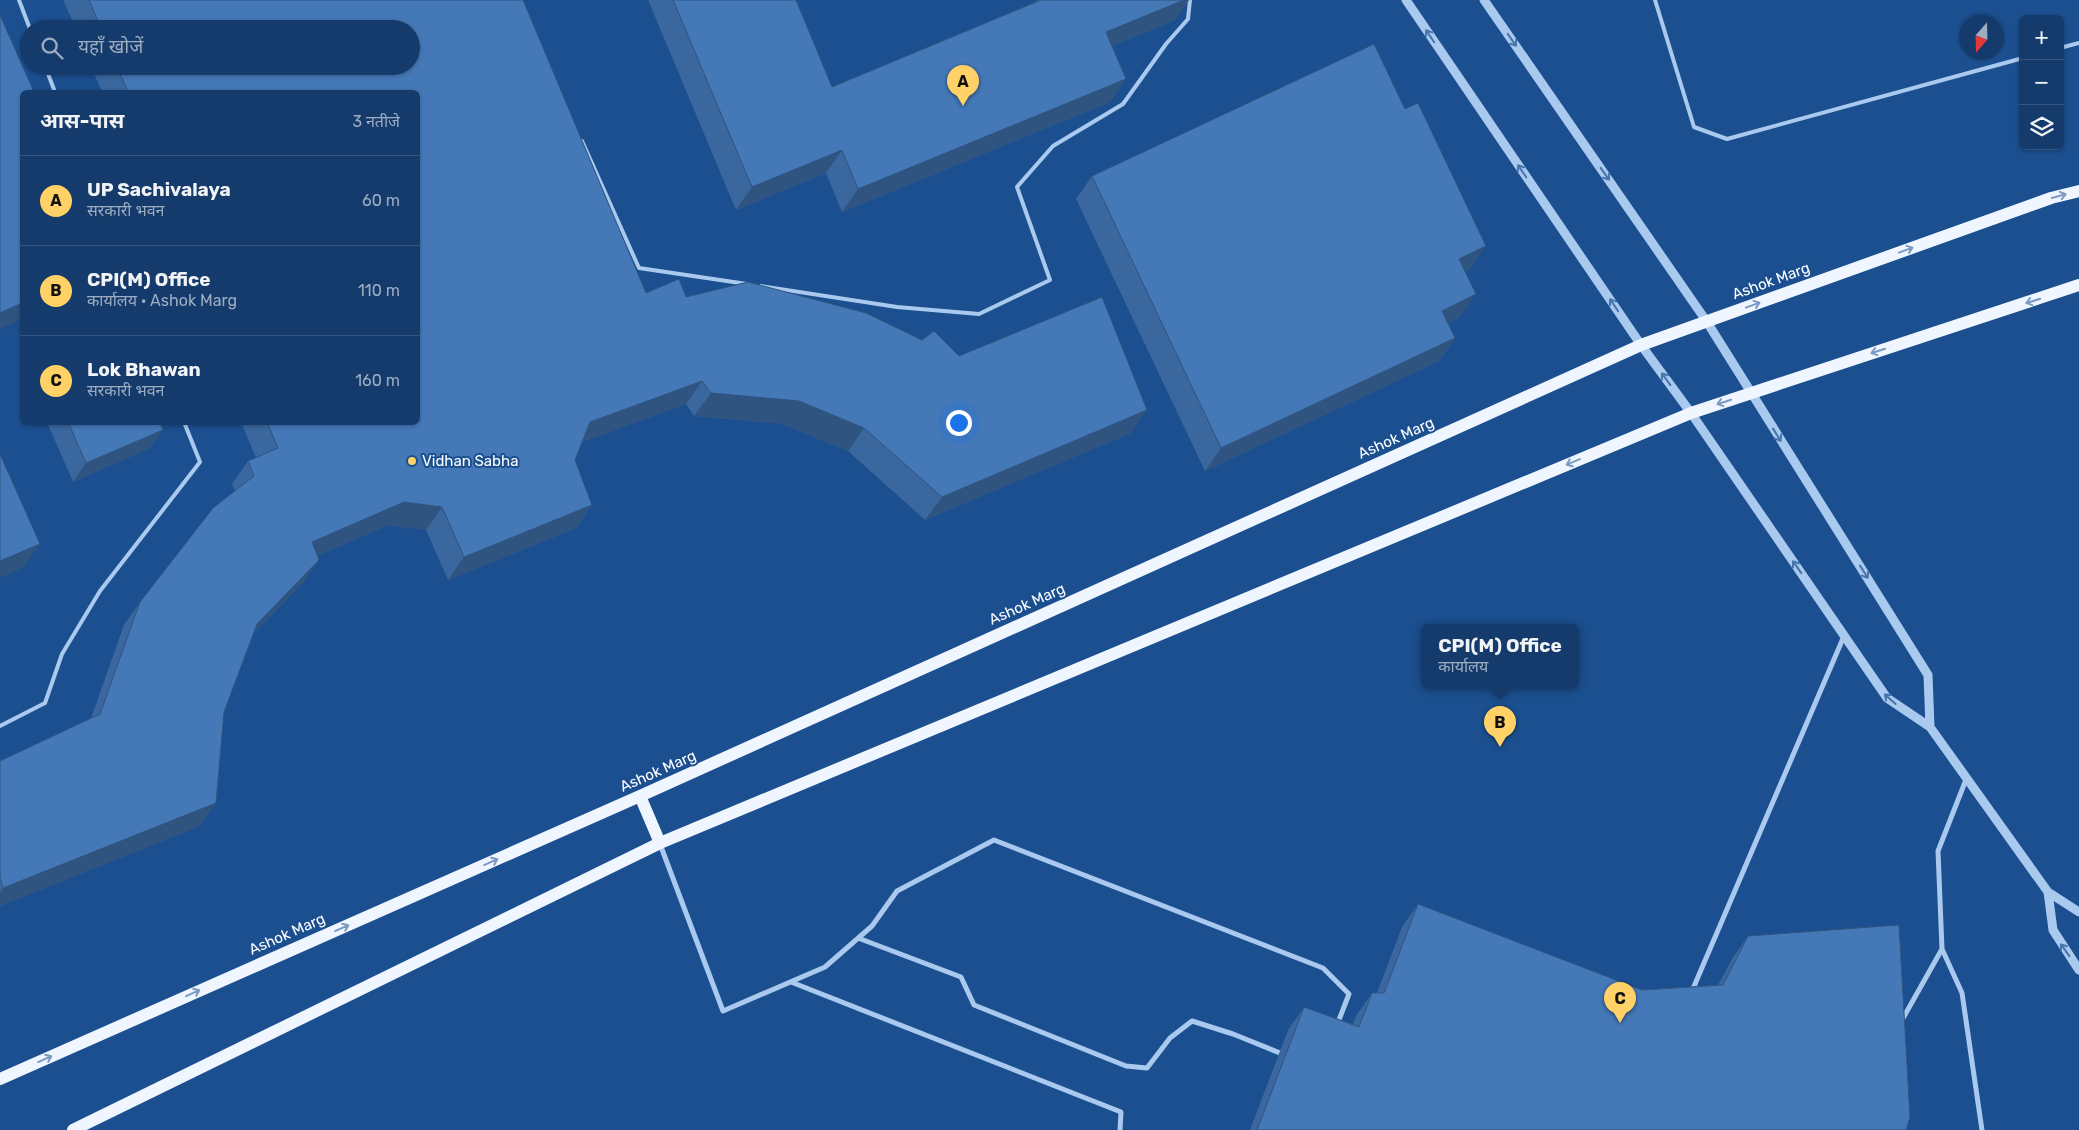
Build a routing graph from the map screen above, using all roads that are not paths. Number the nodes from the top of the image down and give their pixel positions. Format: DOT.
graph roads {
  1 [pos="19,0"];
  2 [pos="1190,0"];
  3 [pos="1406,0"];
  4 [pos="1484,0"];
  5 [pos="1655,0"];
  6 [pos="27,20"];
  7 [pos="2079,43"];
  8 [pos="2064,47"];
  9 [pos="2019,59"];
  10 [pos="48,75"];
  11 [pos="54,90"];
  12 [pos="582,140"];
  13 [pos="2079,191"];
  14 [pos="2079,285"];
  15 [pos="1707,322"];
  16 [pos="1641,345"];
  17 [pos="1751,393"];
  18 [pos="1691,413"];
  19 [pos="185,425"];
  20 [pos="1844,636"];
  21 [pos="0,726"];
  22 [pos="1930,727"];
  23 [pos="1967,776"];
  24 [pos="640,796"];
  25 [pos="660,843"];
  26 [pos="2048,892"];
  27 [pos="2079,912"];
  28 [pos="858,938"];
  29 [pos="1942,949"];
  30 [pos="2079,970"];
  31 [pos="790,982"];
  32 [pos="1691,994"];
  33 [pos="1902,1028"];
  34 [pos="1335,1032"];
  35 [pos="1294,1058"];
  36 [pos="0,1078"];
  37 [pos="73,1130"];
  38 [pos="1120,1130"];
  39 [pos="1982,1130"];
  1 -- 6 [label="lane"];
  2 -- 12 [label="lane"];
  16 -- 3 [label="street, one-way"];
  4 -- 15 [label="street, one-way"];
  5 -- 9 [label="lane"];
  7 -- 8 [label="lane"];
  10 -- 11 [label="lane"];
  15 -- 13 [label="main road, Ashok Marg, one-way"];
  14 -- 17 [label="main road, one-way"];
  15 -- 16 [label="main road, Ashok Marg"];
  15 -- 17 [label="street"];
  18 -- 16 [label="street, one-way"];
  16 -- 24 [label="main road, Ashok Marg"];
  17 -- 18 [label="main road, one-way"];
  17 -- 22 [label="street, one-way"];
  20 -- 18 [label="street, one-way"];
  18 -- 25 [label="main road, one-way"];
  19 -- 21 [label="lane"];
  22 -- 20 [label="street, one-way"];
  20 -- 32 [label="street"];
  22 -- 23 [label="street"];
  23 -- 26 [label="street"];
  23 -- 29 [label="street"];
  24 -- 25 [label="main road"];
  36 -- 24 [label="main road, Ashok Marg, one-way"];
  25 -- 31 [label="street"];
  25 -- 37 [label="main road"];
  26 -- 27 [label="street"];
  30 -- 26 [label="street, one-way"];
  28 -- 31 [label="street"];
  28 -- 34 [label="street"];
  28 -- 35 [label="street"];
  29 -- 33 [label="street"];
  29 -- 39 [label="street"];
  31 -- 38 [label="street"];
}
